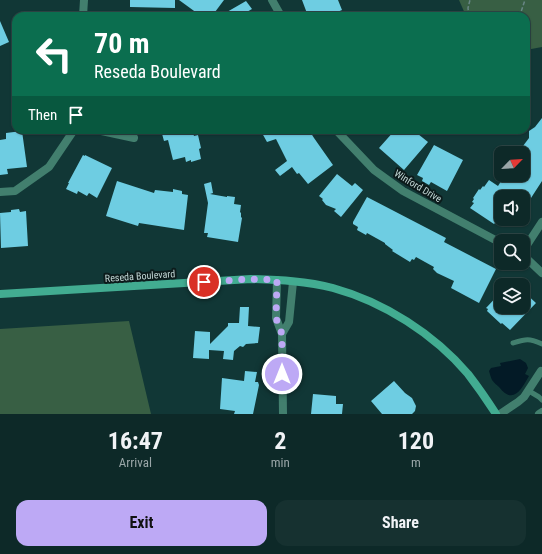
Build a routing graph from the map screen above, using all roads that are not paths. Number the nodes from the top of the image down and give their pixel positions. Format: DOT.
graph roads {
  1 [pos="84,0"];
  2 [pos="272,0"];
  3 [pos="84,12"];
  4 [pos="279,12"];
  5 [pos="71,134"];
  6 [pos="116,134"];
  7 [pos="340,134"];
  8 [pos="134,138"];
  9 [pos="0,192"];
  10 [pos="542,222"];
  11 [pos="494,239"];
  12 [pos="530,240"];
  13 [pos="530,262"];
  14 [pos="542,273"];
  15 [pos="277,280"];
  16 [pos="293,282"];
  17 [pos="0,294"];
  18 [pos="282,334"];
  19 [pos="513,343"];
  20 [pos="542,344"];
  21 [pos="541,371"];
  22 [pos="529,391"];
  23 [pos="542,400"];
  24 [pos="542,412"];
  25 [pos="283,414"];
  26 [pos="496,414"];
  27 [pos="500,414"];
  28 [pos="538,414"];
  1 -- 3 [label="street"];
  2 -- 4 [label="street"];
  5 -- 9 [label="street"];
  6 -- 8 [label="street"];
  7 -- 11 [label="street, Winford Drive"];
  10 -- 12 [label="street"];
  13 -- 14 [label="street"];
  15 -- 16 [label="main road, Reseda Boulevard"];
  15 -- 17 [label="main road, Reseda Boulevard"];
  15 -- 18 [label="street"];
  16 -- 18 [label="street"];
  16 -- 26 [label="main road, Reseda Boulevard"];
  18 -- 25 [label="street"];
  19 -- 20 [label="lane"];
  21 -- 22 [label="street"];
  22 -- 23 [label="lane"];
  22 -- 27 [label="street"];
  24 -- 28 [label="street"];
}
